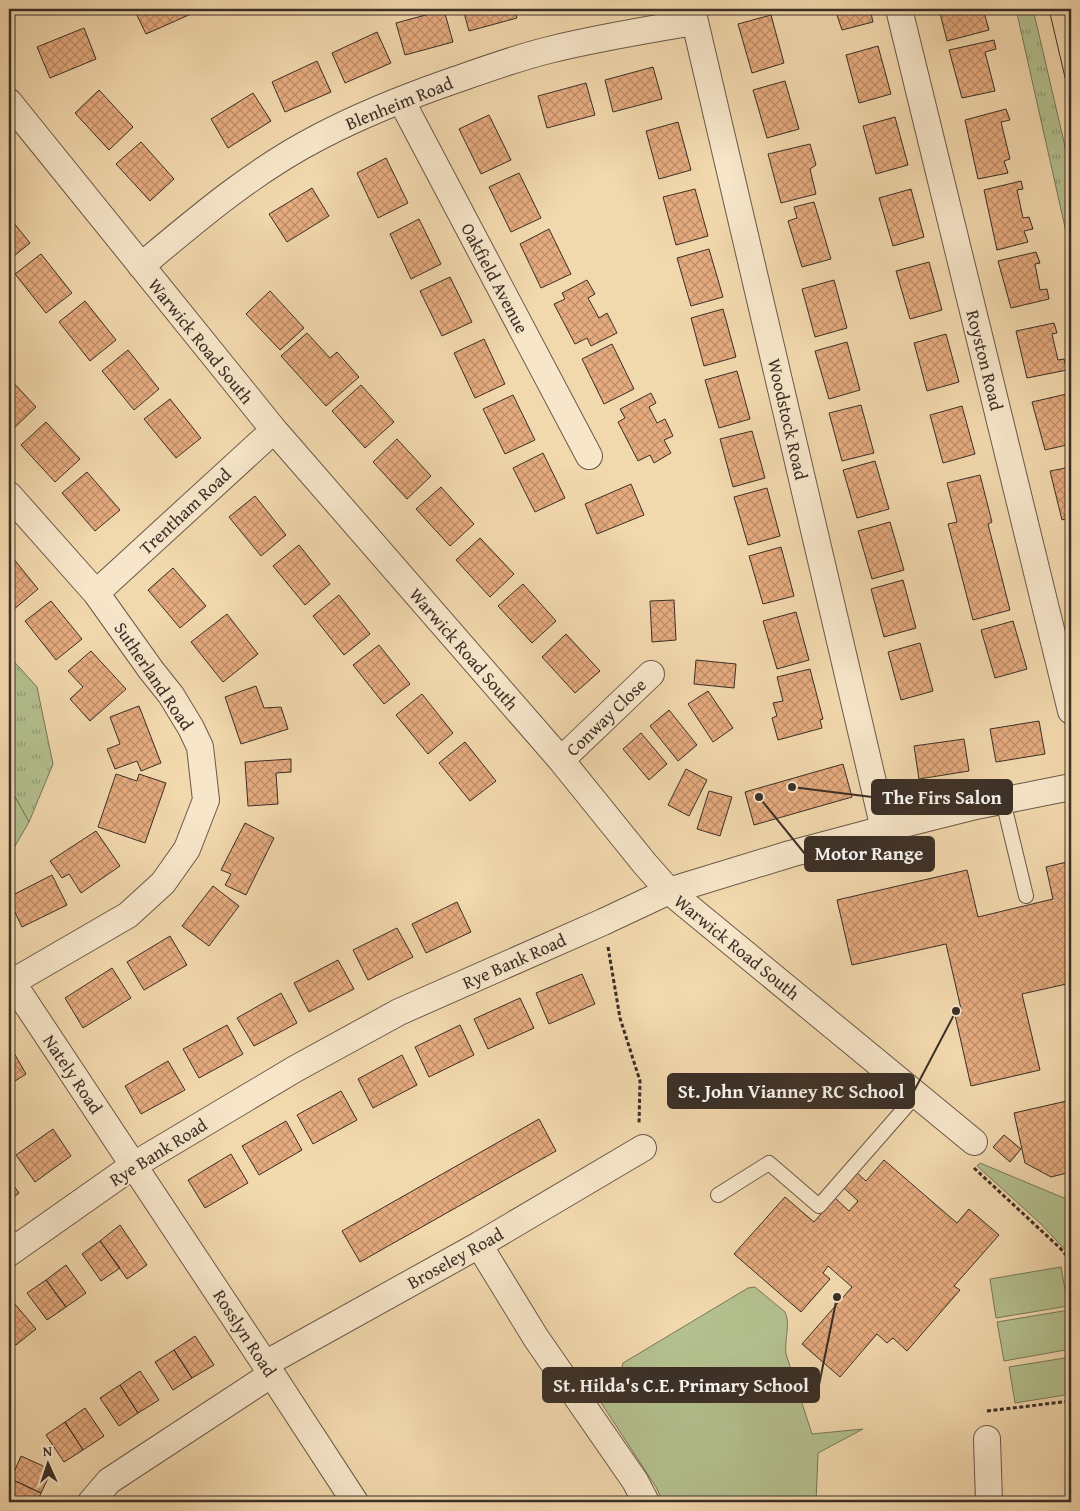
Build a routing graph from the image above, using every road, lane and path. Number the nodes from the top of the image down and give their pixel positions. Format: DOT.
graph roads {
  1 [pos="899,9"];
  2 [pos="693,15"];
  3 [pos="400,100"];
  4 [pos="9,102"];
  5 [pos="141,266"];
  6 [pos="274,430"];
  7 [pos="589,456"];
  8 [pos="9,495"];
  9 [pos="96,593"];
  10 [pos="651,674"];
  11 [pos="1071,711"];
  12 [pos="561,760"];
  13 [pos="1071,786"];
  14 [pos="1003,801"];
  15 [pos="884,829"];
  16 [pos="669,891"];
  17 [pos="1026,896"];
  18 [pos="603,922"];
  19 [pos="10,983"];
  20 [pos="917,1094"];
  21 [pos="974,1142"];
  22 [pos="643,1148"];
  23 [pos="134,1165"];
  24 [pos="718,1195"];
  25 [pos="479,1244"];
  26 [pos="9,1253"];
  27 [pos="1071,1261"];
  28 [pos="268,1368"];
  29 [pos="1071,1401"];
  30 [pos="987,1439"];
  31 [pos="92,1502"];
  32 [pos="355,1502"];
  33 [pos="646,1502"];
  34 [pos="989,1502"];
  1 -- 11 [label="street, Royston Road"];
  2 -- 3 [label="street, Blenheim Road"];
  2 -- 15 [label="street, Woodstock Road"];
  3 -- 5 [label="street, Blenheim Road"];
  3 -- 7 [label="street, Oakfield Avenue"];
  4 -- 5 [label="street, Warwick Road South"];
  5 -- 6 [label="street, Warwick Road South"];
  6 -- 9 [label="street, Trentham Road"];
  6 -- 12 [label="street, Warwick Road South"];
  8 -- 9 [label="street, Sutherland Road"];
  9 -- 19 [label="street, Sutherland Road"];
  10 -- 12 [label="street, Conway Close"];
  12 -- 16 [label="street, Warwick Road South"];
  13 -- 14 [label="street, Rye Bank Road"];
  14 -- 15 [label="street, Rye Bank Road"];
  14 -- 17 [label="lane"];
  15 -- 16 [label="street, Rye Bank Road"];
  16 -- 18 [label="street, Rye Bank Road"];
  16 -- 20 [label="street, Warwick Road South"];
  18 -- 22 [label="path"];
  18 -- 23 [label="street, Rye Bank Road"];
  19 -- 23 [label="street, Nately Road"];
  20 -- 21 [label="street, Warwick Road South"];
  20 -- 24 [label="lane"];
  21 -- 27 [label="path"];
  22 -- 25 [label="street, Broseley Road"];
  23 -- 26 [label="street, Rye Bank Road"];
  23 -- 28 [label="street, Rosslyn Road"];
  25 -- 28 [label="street, Broseley Road"];
  25 -- 33 [label="street"];
  28 -- 31 [label="street, Broseley Road"];
  28 -- 32 [label="street, Rosslyn Road"];
  29 -- 30 [label="path"];
  30 -- 34 [label="street"];
}
